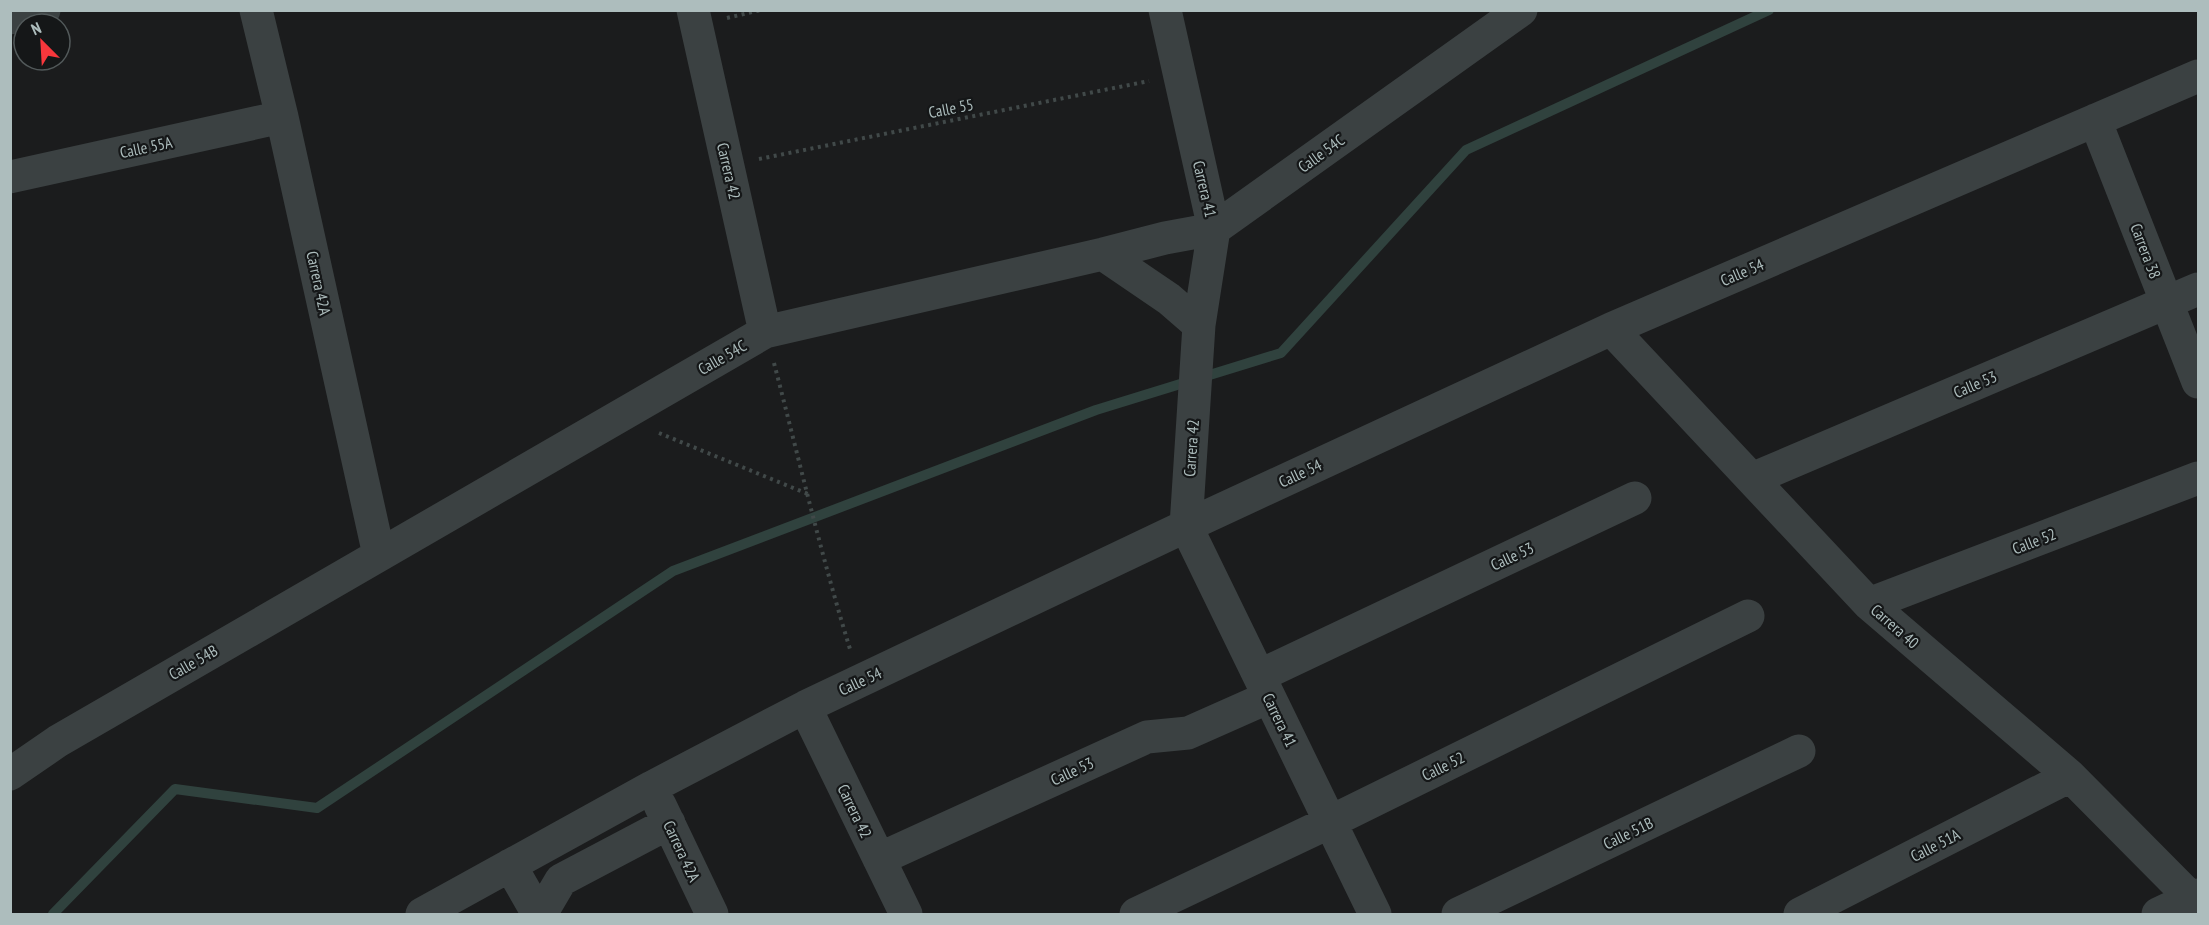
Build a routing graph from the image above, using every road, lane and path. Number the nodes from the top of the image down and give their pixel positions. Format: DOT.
graph roads {
  1 [pos="44,10"];
  2 [pos="256,10"];
  3 [pos="693,10"];
  4 [pos="1165,10"];
  5 [pos="1521,10"];
  6 [pos="10,18"];
  7 [pos="1179,75"];
  8 [pos="2199,76"];
  9 [pos="282,117"];
  10 [pos="2095,120"];
  11 [pos="728,165"];
  12 [pos="10,177"];
  13 [pos="1214,229"];
  14 [pos="1103,254"];
  15 [pos="2199,289"];
  16 [pos="2166,303"];
  17 [pos="1199,325"];
  18 [pos="1611,329"];
  19 [pos="765,332"];
  20 [pos="1196,369"];
  21 [pos="2199,382"];
  22 [pos="619,417"];
  23 [pos="2199,478"];
  24 [pos="1752,479"];
  25 [pos="808,494"];
  26 [pos="1635,498"];
  27 [pos="1186,526"];
  28 [pos="379,555"];
  29 [pos="1869,604"];
  30 [pos="1748,616"];
  31 [pos="860,681"];
  32 [pos="1264,687"];
  33 [pos="805,707"];
  34 [pos="1798,751"];
  35 [pos="10,774"];
  36 [pos="2070,776"];
  37 [pos="652,787"];
  38 [pos="1330,822"];
  39 [pos="669,823"];
  40 [pos="879,860"];
  41 [pos="510,866"];
  42 [pos="2196,899"];
  43 [pos="422,915"];
  44 [pos="539,915"];
  45 [pos="712,915"];
  46 [pos="906,915"];
  47 [pos="1136,915"];
  48 [pos="1375,915"];
  49 [pos="1458,915"];
  50 [pos="1800,915"];
  51 [pos="2158,915"];
  1 -- 6 [label="street"];
  2 -- 9 [label="street, Carrera 42A"];
  3 -- 11 [label="street, Carrera 42"];
  4 -- 7 [label="street, Carrera 41"];
  5 -- 13 [label="street, Calle 54C"];
  7 -- 11 [label="path, Calle 55"];
  7 -- 13 [label="street, Carrera 41"];
  8 -- 10 [label="street, Calle 54"];
  9 -- 12 [label="street, Calle 55A"];
  9 -- 28 [label="street, Carrera 42A"];
  10 -- 16 [label="street, Carrera 38"];
  10 -- 18 [label="street, Calle 54"];
  11 -- 19 [label="street, Carrera 42"];
  13 -- 14 [label="street, Calle 54C"];
  13 -- 17 [label="street, Carrera 41"];
  14 -- 17 [label="street"];
  14 -- 19 [label="street, Calle 54C"];
  15 -- 16 [label="street, Calle 53"];
  16 -- 21 [label="street, Carrera 38"];
  16 -- 24 [label="street, Calle 53"];
  17 -- 20 [label="street, Carrera 41"];
  18 -- 24 [label="street, Carrera 40"];
  18 -- 27 [label="street, Calle 54"];
  19 -- 22 [label="street, Calle 54C"];
  19 -- 25 [label="path"];
  20 -- 27 [label="street, Carrera 42"];
  22 -- 25 [label="path"];
  22 -- 28 [label="street, Calle 54C"];
  23 -- 29 [label="street, Calle 52"];
  24 -- 29 [label="street, Carrera 40"];
  25 -- 31 [label="path"];
  26 -- 32 [label="street, Calle 53"];
  27 -- 31 [label="street, Calle 54"];
  27 -- 32 [label="street, Carrera 41"];
  28 -- 35 [label="street, Calle 54B"];
  29 -- 36 [label="street, Carrera 40"];
  30 -- 38 [label="street, Calle 52"];
  31 -- 33 [label="street, Calle 54"];
  32 -- 38 [label="street, Carrera 41"];
  32 -- 40 [label="street, Calle 53"];
  33 -- 37 [label="street, Calle 54"];
  33 -- 40 [label="street, Carrera 42"];
  34 -- 49 [label="street, Calle 51B"];
  36 -- 42 [label="street, Carrera 40"];
  36 -- 50 [label="street, Calle 51A"];
  37 -- 39 [label="street, Carrera 42A"];
  37 -- 41 [label="street, Calle 54"];
  38 -- 47 [label="street, Calle 52"];
  38 -- 48 [label="street, Carrera 41"];
  39 -- 44 [label="street"];
  39 -- 45 [label="street, Carrera 42A"];
  40 -- 46 [label="street, Carrera 42"];
  41 -- 43 [label="street, Calle 54"];
  41 -- 44 [label="street"];
  42 -- 51 [label="street"];
}
